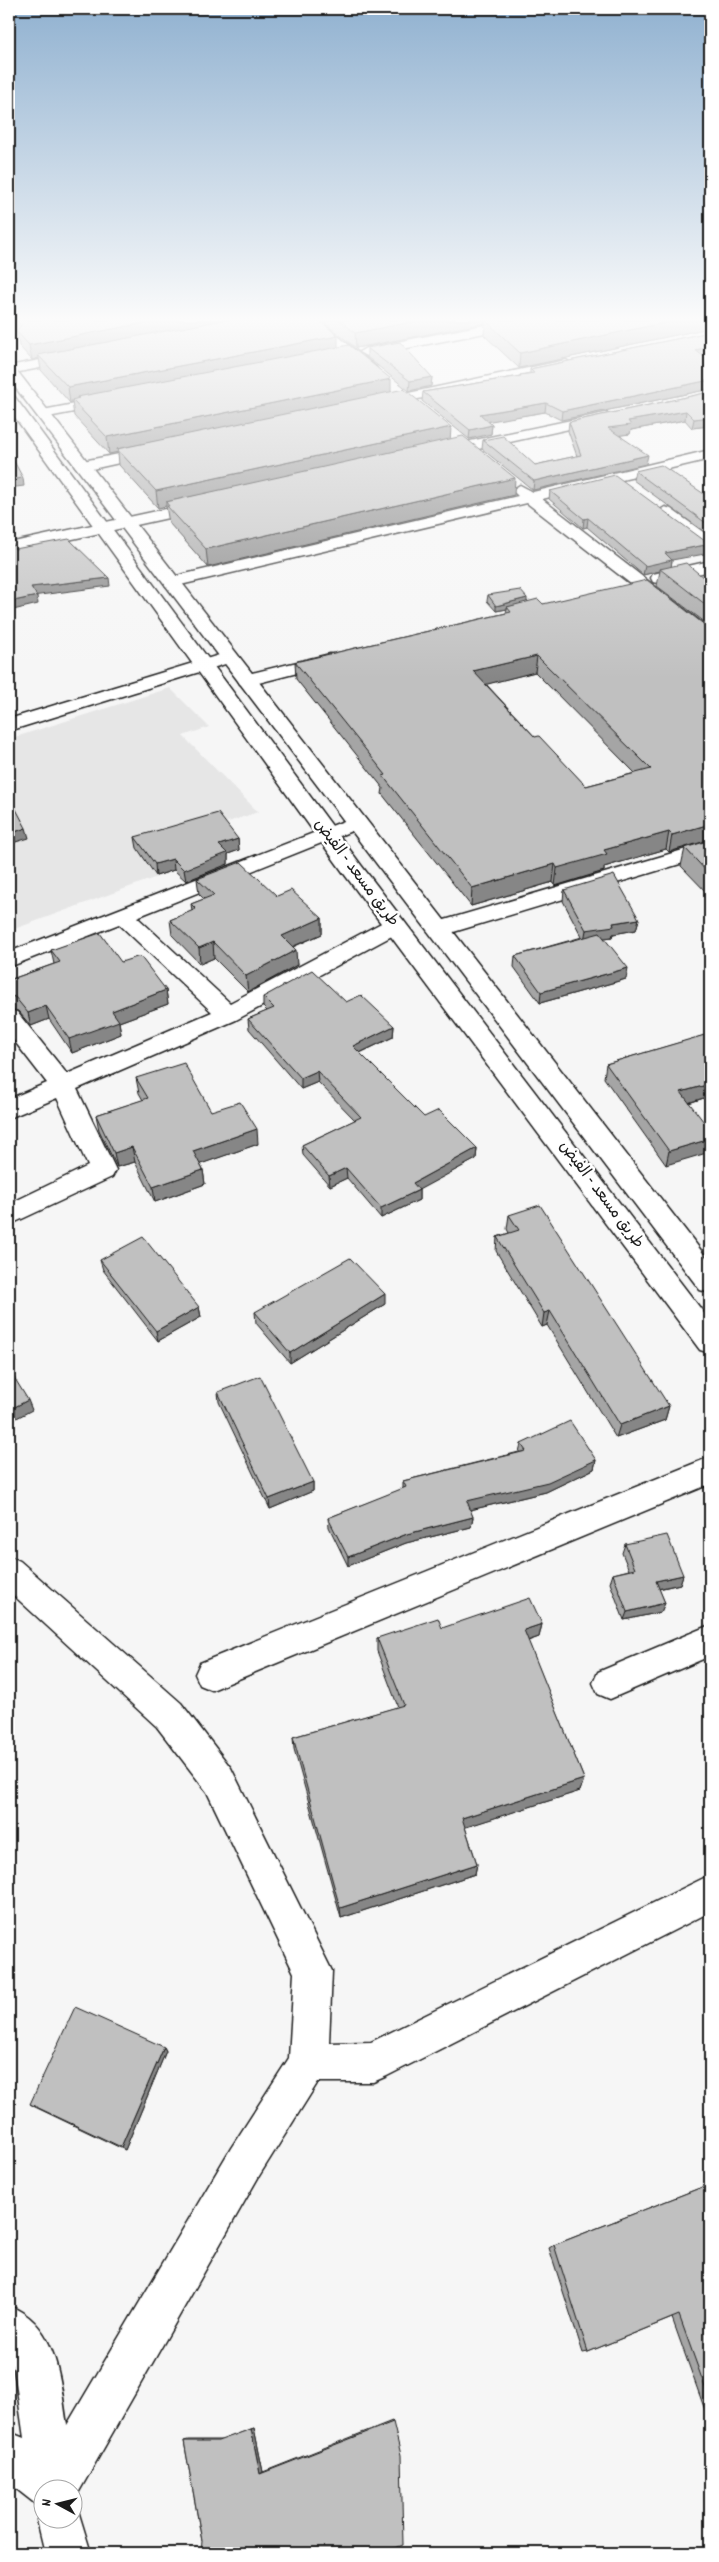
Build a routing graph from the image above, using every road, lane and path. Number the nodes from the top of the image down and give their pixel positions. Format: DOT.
graph roads {
  1 [pos="39,440"];
  2 [pos="62,440"];
  3 [pos="458,440"];
  4 [pos="497,440"];
  5 [pos="466,446"];
  6 [pos="171,448"];
  7 [pos="710,455"];
  8 [pos="418,457"];
  9 [pos="480,458"];
  10 [pos="83,466"];
  11 [pos="615,476"];
  12 [pos="508,480"];
  13 [pos="631,488"];
  14 [pos="529,497"];
  15 [pos="214,504"];
  16 [pos="655,505"];
  17 [pos="127,524"];
  18 [pos="104,528"];
  19 [pos="710,545"];
  20 [pos="9,548"];
  21 [pos="710,566"];
  22 [pos="172,582"];
  23 [pos="641,582"];
  24 [pos="622,587"];
  25 [pos="710,637"];
  26 [pos="343,656"];
  27 [pos="229,657"];
  28 [pos="203,665"];
  29 [pos="247,680"];
  30 [pos="9,725"];
  31 [pos="357,822"];
  32 [pos="327,834"];
  33 [pos="710,848"];
  34 [pos="122,915"];
  35 [pos="395,925"];
  36 [pos="439,929"];
  37 [pos="9,960"];
  38 [pos="228,1014"];
  39 [pos="9,1018"];
  40 [pos="62,1086"];
  41 [pos="9,1109"];
  42 [pos="9,1215"];
  43 [pos="710,1282"];
  44 [pos="710,1342"];
  45 [pos="710,1470"];
  46 [pos="9,1571"];
  47 [pos="710,1640"];
  48 [pos="212,1674"];
  49 [pos="610,1683"];
  50 [pos="710,1893"];
  51 [pos="308,2063"];
  52 [pos="9,2328"];
  53 [pos="9,2454"];
  54 [pos="42,2480"];
  55 [pos="52,2480"];
  56 [pos="58,2480"];
  57 [pos="62,2530"];
  58 [pos="68,2553"];
  1 -- 18 [label="street, طريق مسعد - الفيض"];
  2 -- 10 [label="street, طريق مسعد - الفيض"];
  3 -- 5 [label="street"];
  4 -- 5 [label="street"];
  5 -- 8 [label="street"];
  5 -- 9 [label="street"];
  6 -- 10 [label="street"];
  7 -- 11 [label="street"];
  10 -- 17 [label="street, طريق مسعد - الفيض"];
  11 -- 13 [label="street"];
  11 -- 14 [label="street"];
  12 -- 14 [label="street"];
  14 -- 22 [label="street"];
  14 -- 23 [label="street"];
  15 -- 17 [label="street"];
  16 -- 19 [label="street"];
  17 -- 18 [label="street"];
  17 -- 22 [label="street, طريق مسعد - الفيض"];
  18 -- 20 [label="street"];
  18 -- 28 [label="street, طريق مسعد - الفيض"];
  21 -- 23 [label="street"];
  22 -- 27 [label="street, طريق مسعد - الفيض"];
  23 -- 24 [label="street"];
  23 -- 25 [label="street"];
  26 -- 29 [label="street"];
  27 -- 28 [label="street"];
  27 -- 29 [label="street, طريق مسعد - الفيض"];
  28 -- 30 [label="street"];
  28 -- 32 [label="street, طريق مسعد - الفيض"];
  29 -- 31 [label="street, طريق مسعد - الفيض"];
  31 -- 32 [label="street"];
  31 -- 36 [label="street, طريق مسعد - الفيض"];
  32 -- 34 [label="street"];
  32 -- 35 [label="street, طريق مسعد - الفيض"];
  33 -- 36 [label="street"];
  34 -- 37 [label="street"];
  34 -- 38 [label="street"];
  35 -- 38 [label="street"];
  35 -- 44 [label="street, طريق مسعد - الفيض"];
  36 -- 43 [label="street, طريق مسعد - الفيض"];
  38 -- 40 [label="street"];
  39 -- 40 [label="street"];
  40 -- 41 [label="street"];
  40 -- 42 [label="street"];
  45 -- 48 [label="street"];
  46 -- 51 [label="street"];
  47 -- 49 [label="street"];
  50 -- 51 [label="street"];
  51 -- 56 [label="street"];
  52 -- 55 [label="street"];
  53 -- 54 [label="street"];
  57 -- 58 [label="street"];
}
